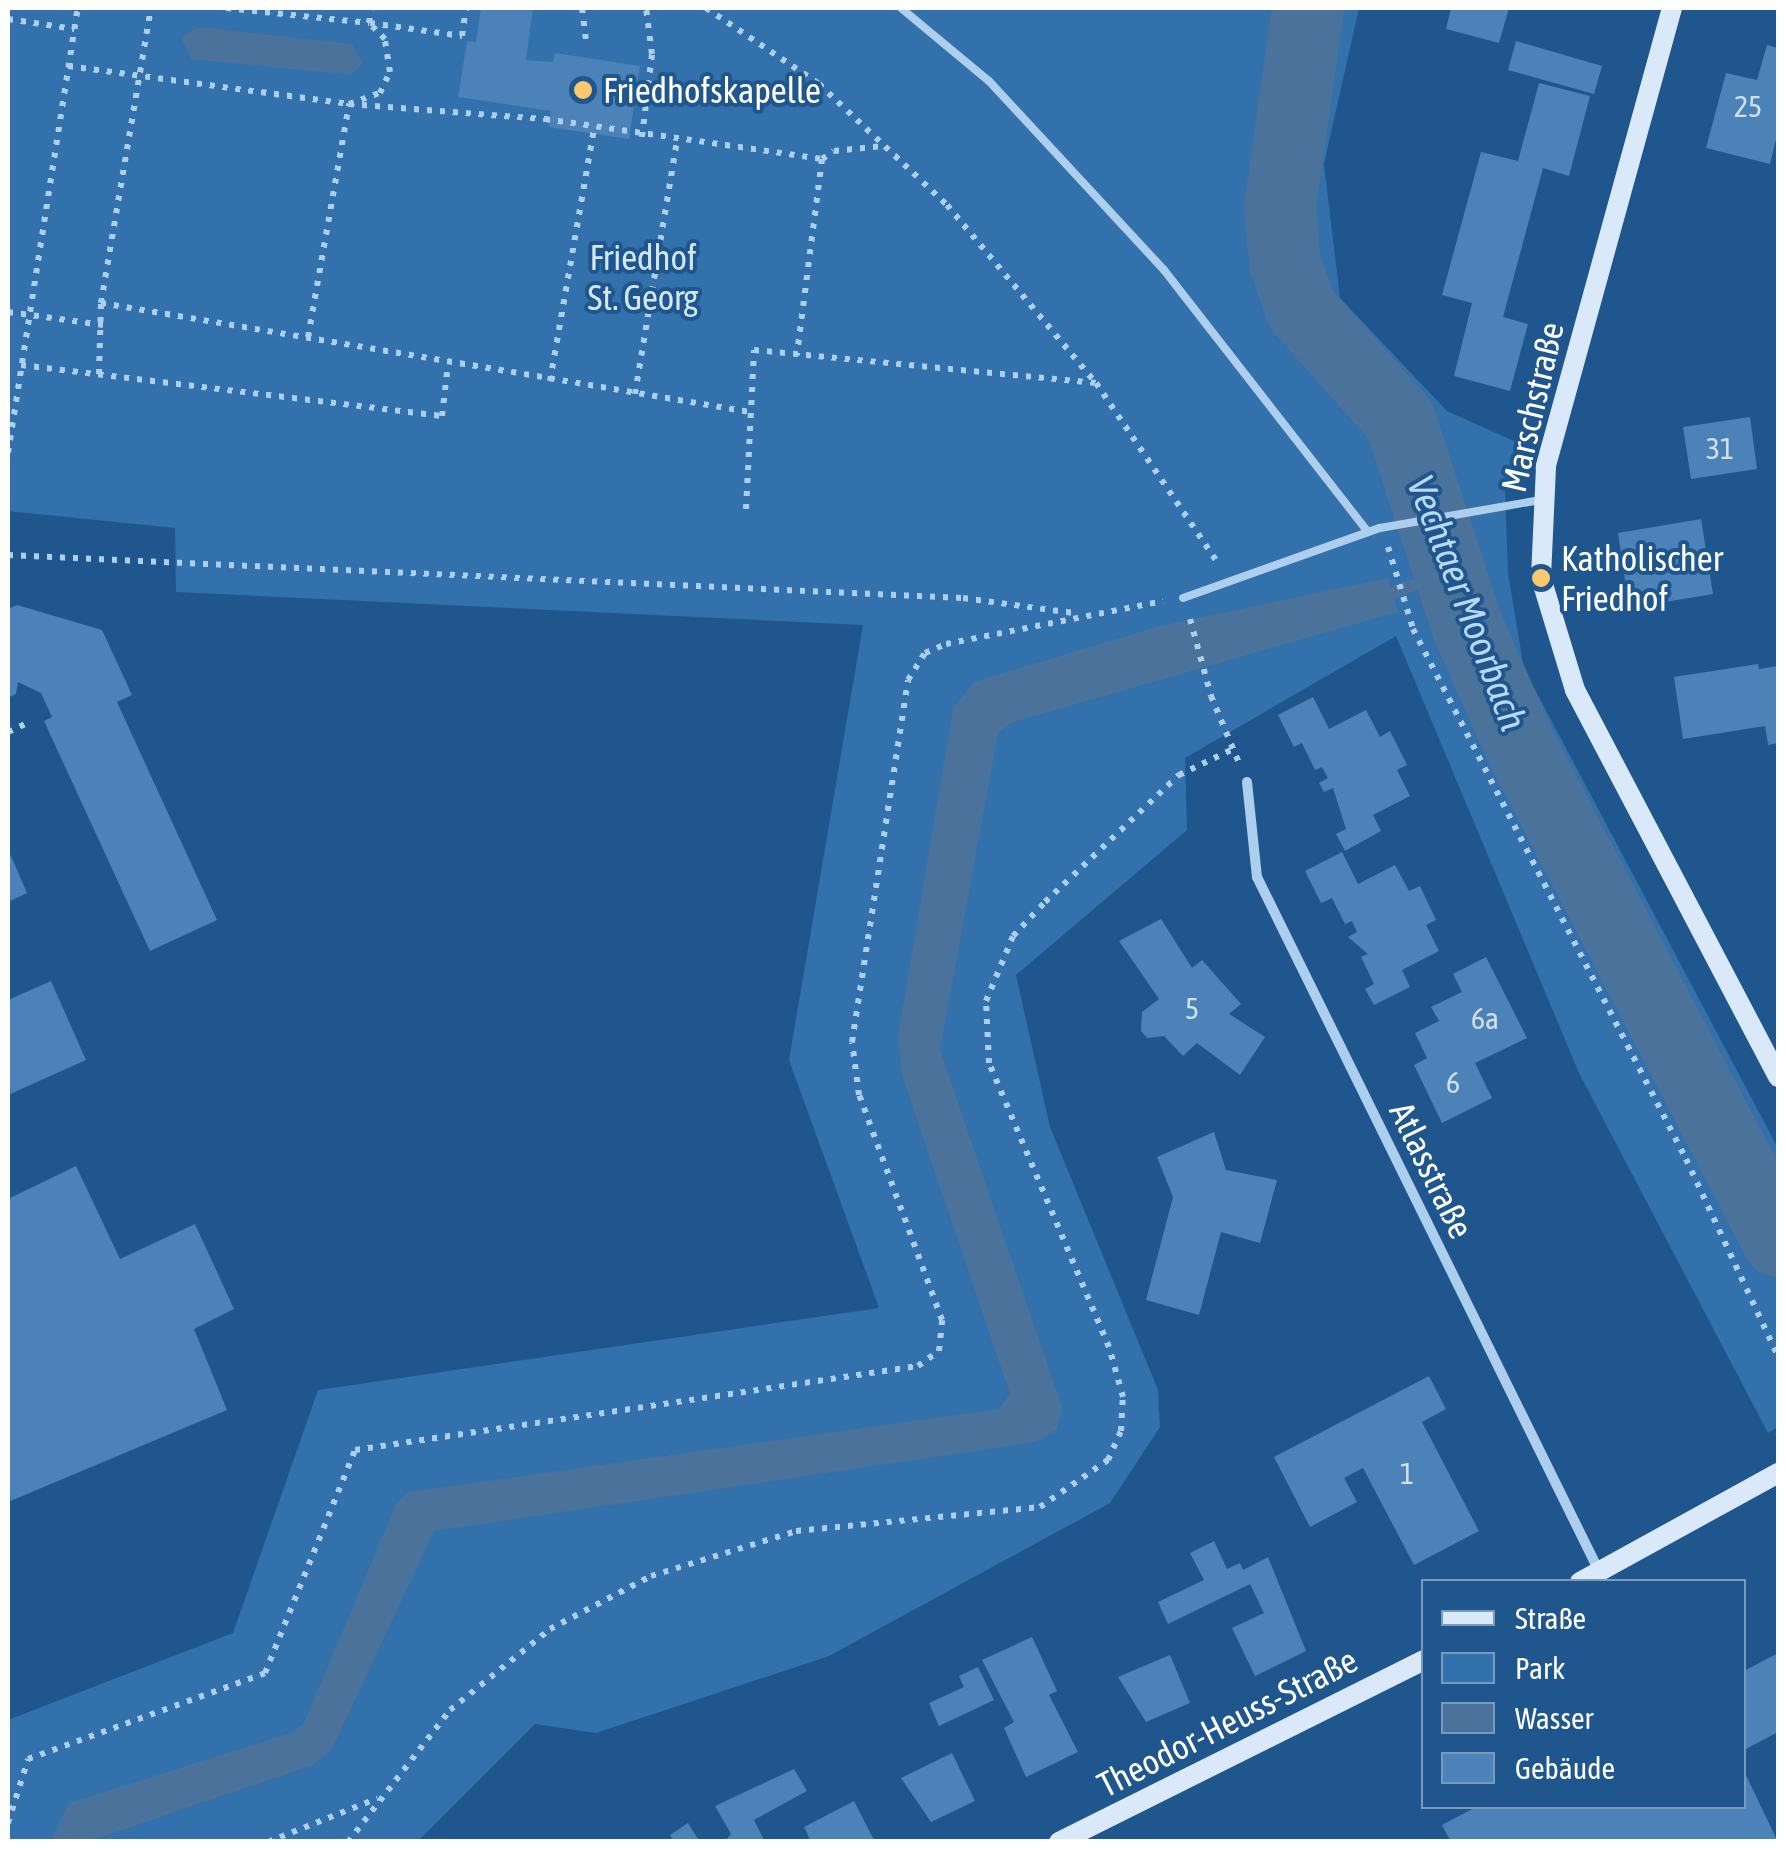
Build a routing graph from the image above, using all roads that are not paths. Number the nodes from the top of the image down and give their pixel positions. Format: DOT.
graph roads {
  1 [pos="901,8"];
  2 [pos="1672,8"];
  3 [pos="1541,500"];
  4 [pos="1368,532"];
  5 [pos="1183,598"];
  6 [pos="1247,782"];
  7 [pos="1778,1077"];
  8 [pos="1778,1474"];
  9 [pos="1590,1577"];
  10 [pos="1421,1661"];
  11 [pos="1059,1842"];
  1 -- 4 [label="lane"];
  2 -- 3 [label="street, Marschstraße"];
  3 -- 4 [label="lane"];
  3 -- 7 [label="street, Marschstraße"];
  4 -- 5 [label="lane"];
  6 -- 9 [label="street, Atlasstraße"];
  8 -- 9 [label="street"];
  10 -- 11 [label="street, Theodor-Heuss-Straße"];
}
